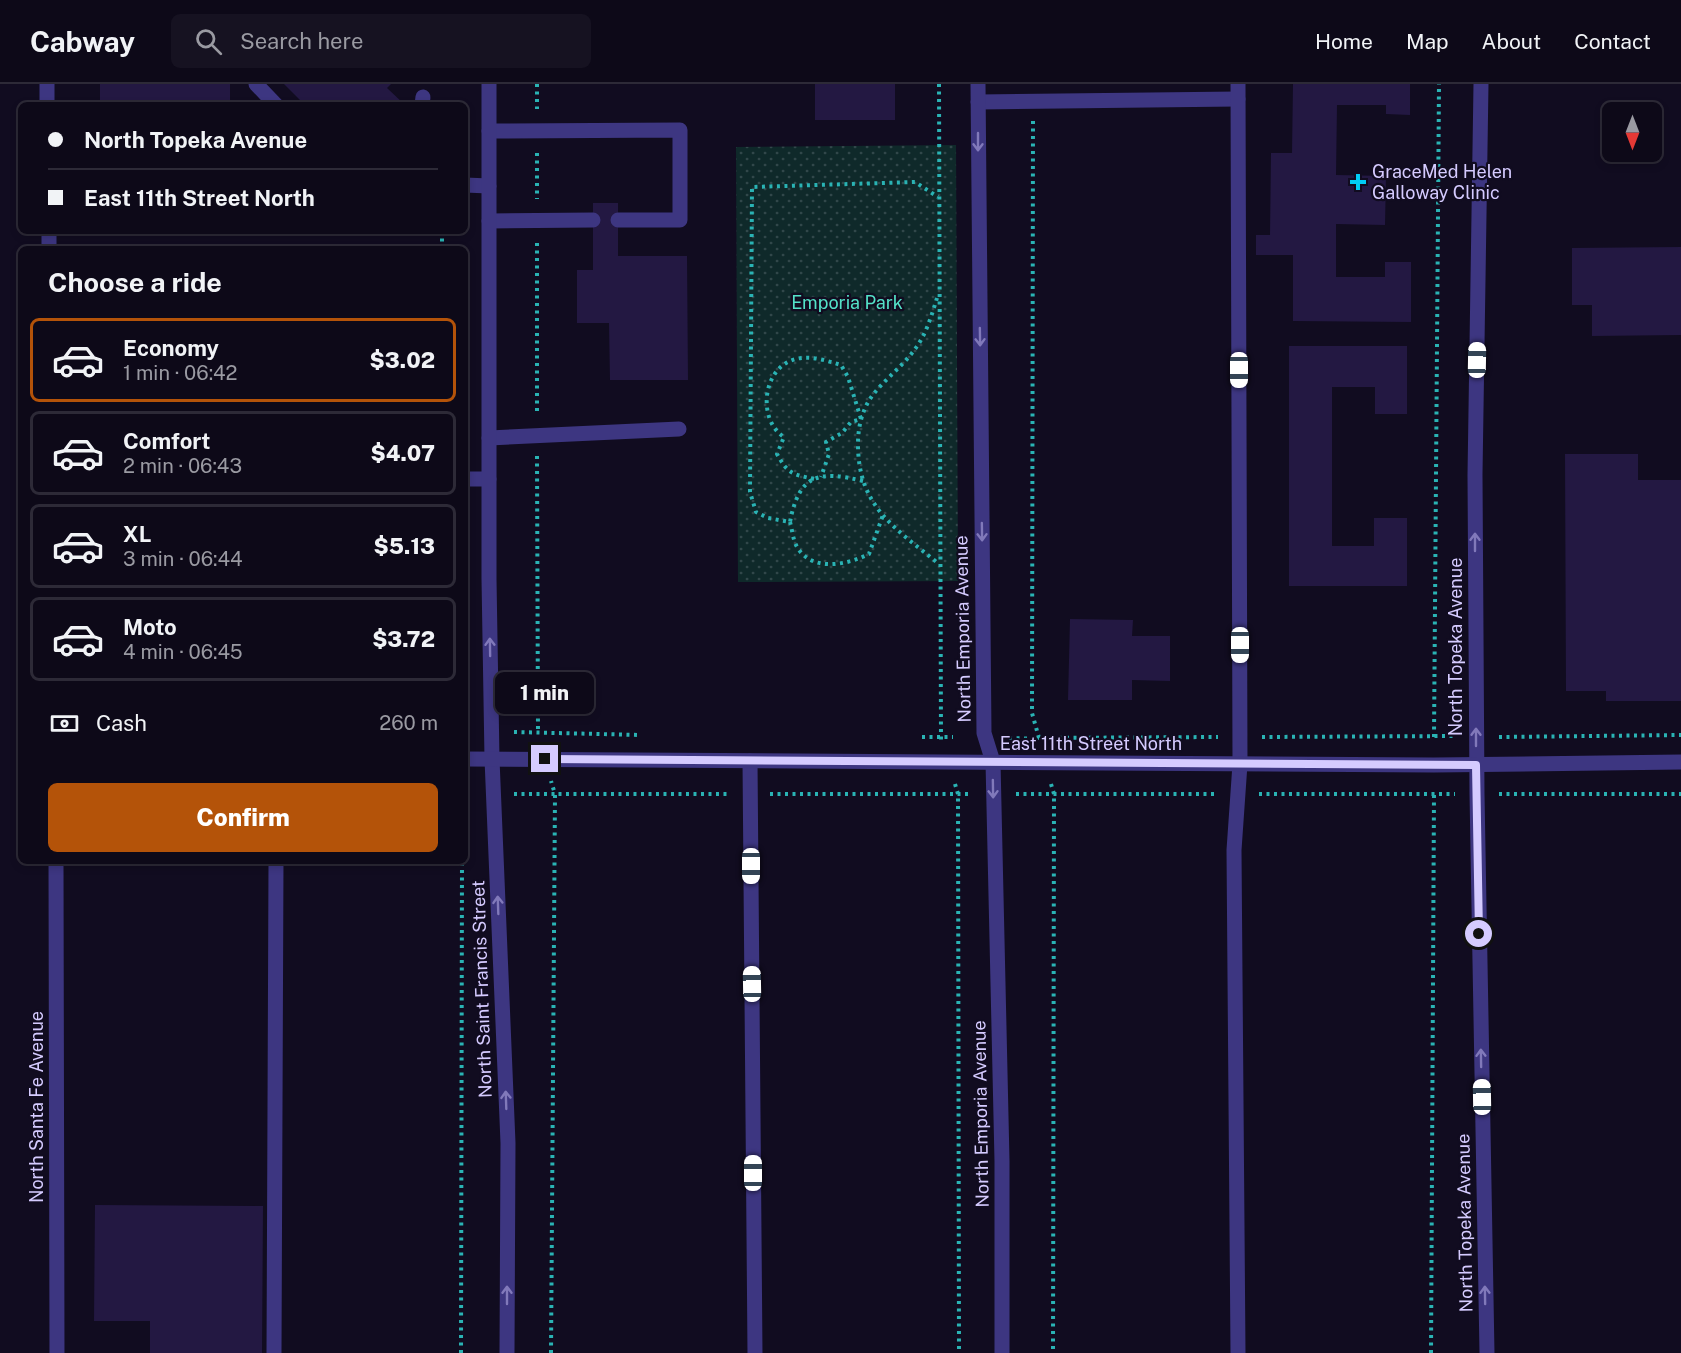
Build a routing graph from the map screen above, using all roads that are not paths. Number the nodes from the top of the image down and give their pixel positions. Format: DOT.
graph roads {
  1 [pos="47,84"];
  2 [pos="256,84"];
  3 [pos="489,84"];
  4 [pos="978,84"];
  5 [pos="1481,84"];
  6 [pos="1238,92"];
  7 [pos="47,102"];
  8 [pos="273,102"];
  9 [pos="978,102"];
  10 [pos="489,131"];
  11 [pos="468,185"];
  12 [pos="489,186"];
  13 [pos="489,220"];
  14 [pos="593,220"];
  15 [pos="618,220"];
  16 [pos="679,429"];
  17 [pos="489,438"];
  18 [pos="468,479"];
  19 [pos="489,479"];
  20 [pos="468,759"];
  21 [pos="492,759"];
  22 [pos="750,761"];
  23 [pos="993,762"];
  24 [pos="1681,762"];
  25 [pos="1240,764"];
  26 [pos="1476,765"];
  27 [pos="56,864"];
  28 [pos="276,864"];
  29 [pos="57,1353"];
  30 [pos="274,1353"];
  31 [pos="507,1353"];
  32 [pos="755,1353"];
  33 [pos="1002,1353"];
  34 [pos="1238,1353"];
  35 [pos="1486,1353"];
  1 -- 7 [label="street"];
  2 -- 8 [label="street"];
  3 -- 10 [label="street, North Saint Francis Street"];
  4 -- 9 [label="street, North Emporia Avenue"];
  26 -- 5 [label="street, North Topeka Avenue, one-way"];
  6 -- 9 [label="street"];
  6 -- 25 [label="street"];
  9 -- 23 [label="street, North Emporia Avenue, one-way"];
  10 -- 12 [label="street, North Saint Francis Street"];
  10 -- 15 [label="street"];
  11 -- 12 [label="street"];
  12 -- 13 [label="street, North Saint Francis Street"];
  13 -- 14 [label="street"];
  13 -- 17 [label="street, North Saint Francis Street"];
  16 -- 17 [label="street"];
  17 -- 19 [label="street, North Saint Francis Street"];
  18 -- 19 [label="street"];
  21 -- 19 [label="street, North Saint Francis Street, one-way"];
  20 -- 21 [label="street, East 11th Street North"];
  21 -- 22 [label="street, East 11th Street North"];
  31 -- 21 [label="street, North Saint Francis Street, one-way"];
  22 -- 23 [label="street, East 11th Street North"];
  22 -- 32 [label="street"];
  23 -- 25 [label="street, East 11th Street North"];
  23 -- 33 [label="street, North Emporia Avenue, one-way"];
  24 -- 26 [label="street, East 11th Street North"];
  25 -- 26 [label="street, East 11th Street North"];
  25 -- 34 [label="street"];
  35 -- 26 [label="street, North Topeka Avenue, one-way"];
  27 -- 29 [label="street, North Santa Fe Avenue"];
  28 -- 30 [label="street"];
}
